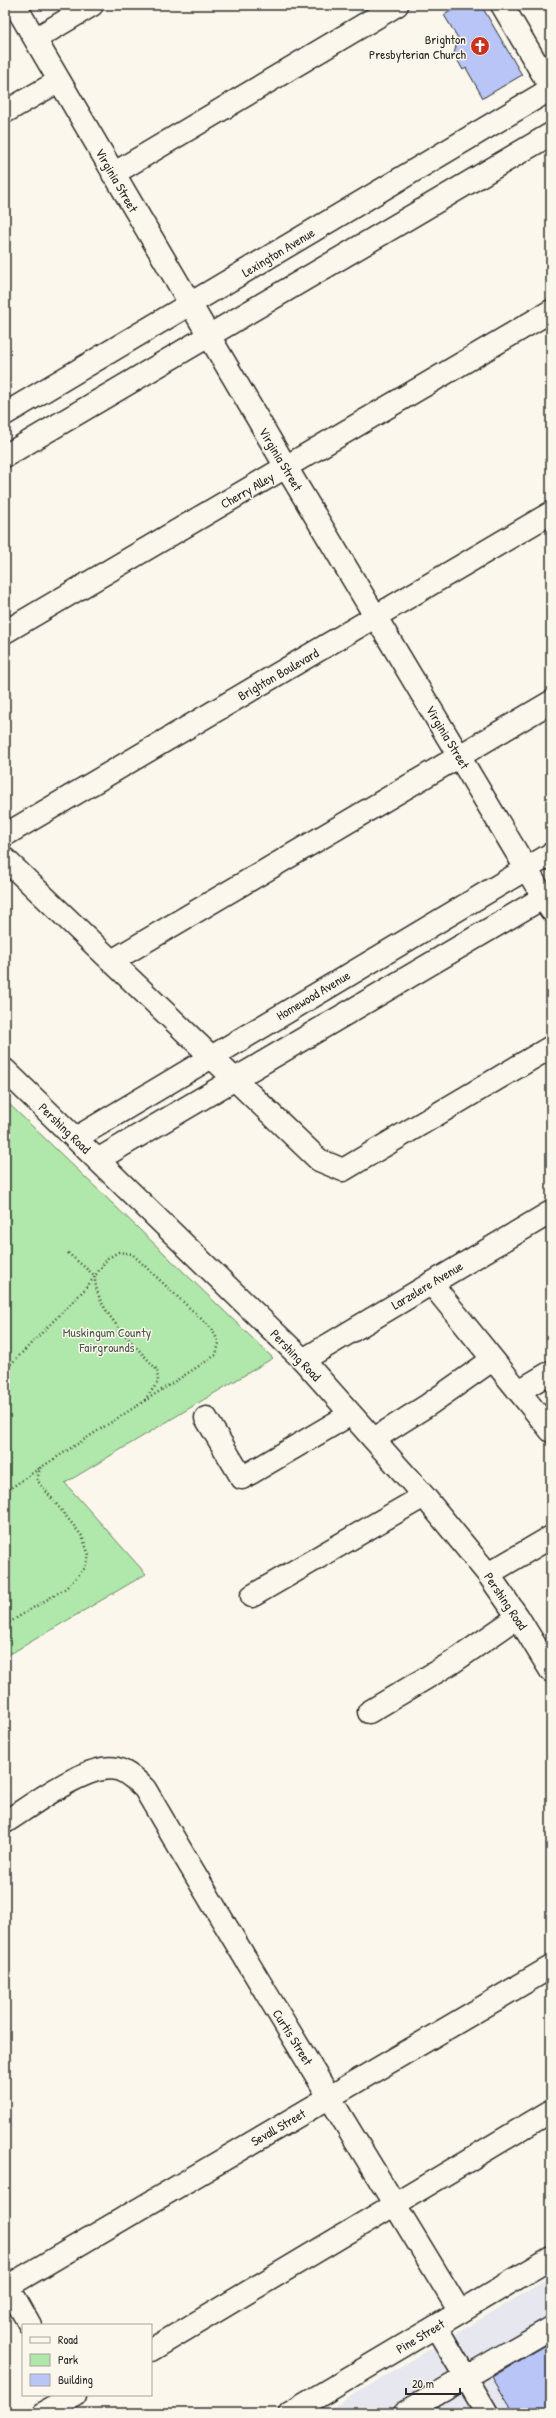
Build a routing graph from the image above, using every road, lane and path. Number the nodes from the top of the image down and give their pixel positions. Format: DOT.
graph roads {
  1 [pos="92,5"];
  2 [pos="397,5"];
  3 [pos="502,5"];
  4 [pos="20,7"];
  5 [pos="35,39"];
  6 [pos="59,81"];
  7 [pos="551,89"];
  8 [pos="5,112"];
  9 [pos="551,134"];
  10 [pos="113,174"];
  11 [pos="190,304"];
  12 [pos="551,311"];
  13 [pos="209,336"];
  14 [pos="5,414"];
  15 [pos="5,456"];
  16 [pos="286,467"];
  17 [pos="551,513"];
  18 [pos="376,617"];
  19 [pos="5,632"];
  20 [pos="551,702"];
  21 [pos="459,756"];
  22 [pos="5,835"];
  23 [pos="551,854"];
  24 [pos="5,859"];
  25 [pos="526,868"];
  26 [pos="548,901"];
  27 [pos="112,961"];
  28 [pos="551,1047"];
  29 [pos="210,1056"];
  30 [pos="5,1070"];
  31 [pos="236,1079"];
  32 [pos="76,1138"];
  33 [pos="99,1159"];
  34 [pos="551,1212"];
  35 [pos="68,1253"];
  36 [pos="95,1276"];
  37 [pos="430,1283"];
  38 [pos="303,1360"];
  39 [pos="492,1360"];
  40 [pos="5,1370"];
  41 [pos="551,1372"];
  42 [pos="519,1390"];
  43 [pos="143,1403"];
  44 [pos="351,1414"];
  45 [pos="206,1418"];
  46 [pos="551,1431"];
  47 [pos="374,1439"];
  48 [pos="40,1468"];
  49 [pos="5,1492"];
  50 [pos="424,1496"];
  51 [pos="551,1537"];
  52 [pos="488,1574"];
  53 [pos="252,1596"];
  54 [pos="518,1617"];
  55 [pos="5,1625"];
  56 [pos="551,1671"];
  57 [pos="369,1712"];
  58 [pos="5,1822"];
  59 [pos="551,1967"];
  60 [pos="330,2096"];
  61 [pos="551,2111"];
  62 [pos="395,2203"];
  63 [pos="551,2258"];
  64 [pos="6,2287"];
  65 [pos="460,2312"];
  66 [pos="29,2324"];
  67 [pos="436,2326"];
  68 [pos="551,2328"];
  69 [pos="152,2349"];
  70 [pos="467,2377"];
  71 [pos="74,2400"];
  72 [pos="44,2413"];
  73 [pos="290,2413"];
  74 [pos="404,2413"];
  75 [pos="487,2413"];
  1 -- 5 [label="street"];
  2 -- 10 [label="street"];
  3 -- 7 [label="street"];
  4 -- 5 [label="street, Virginia Street"];
  5 -- 6 [label="street, Virginia Street"];
  6 -- 8 [label="street"];
  6 -- 10 [label="street, Virginia Street"];
  7 -- 11 [label="street, Lexington Avenue"];
  9 -- 13 [label="street"];
  10 -- 11 [label="street, Virginia Street"];
  11 -- 13 [label="street, Virginia Street"];
  11 -- 14 [label="street, Lexington Avenue"];
  12 -- 16 [label="street, Cherry Alley"];
  13 -- 15 [label="street"];
  13 -- 16 [label="street, Virginia Street"];
  16 -- 18 [label="street, Virginia Street"];
  16 -- 19 [label="street, Cherry Alley"];
  17 -- 18 [label="street, Brighton Boulevard"];
  18 -- 21 [label="street, Virginia Street"];
  18 -- 22 [label="street, Brighton Boulevard"];
  20 -- 21 [label="street"];
  21 -- 25 [label="street, Virginia Street"];
  21 -- 27 [label="street"];
  23 -- 25 [label="street, Homewood Avenue"];
  24 -- 27 [label="street"];
  25 -- 26 [label="street, Virginia Street"];
  25 -- 29 [label="street, Homewood Avenue"];
  26 -- 31 [label="street"];
  27 -- 29 [label="street"];
  28 -- 31 [label="street"];
  29 -- 31 [label="street"];
  29 -- 32 [label="street, Homewood Avenue"];
  30 -- 32 [label="street, Pershing Road"];
  31 -- 33 [label="street"];
  32 -- 33 [label="street, Pershing Road"];
  33 -- 38 [label="street, Pershing Road"];
  34 -- 37 [label="street, Larzelere Avenue"];
  35 -- 36 [label="path"];
  36 -- 40 [label="path"];
  36 -- 43 [label="path"];
  36 -- 43 [label="path"];
  37 -- 38 [label="street, Larzelere Avenue"];
  37 -- 39 [label="street"];
  38 -- 44 [label="street, Pershing Road"];
  39 -- 42 [label="street"];
  39 -- 47 [label="street"];
  41 -- 42 [label="street"];
  42 -- 46 [label="street"];
  43 -- 48 [label="path"];
  44 -- 45 [label="street"];
  44 -- 47 [label="street, Pershing Road"];
  47 -- 50 [label="street, Pershing Road"];
  48 -- 49 [label="path"];
  48 -- 55 [label="path"];
  50 -- 52 [label="street, Pershing Road"];
  50 -- 53 [label="street"];
  51 -- 52 [label="street"];
  52 -- 54 [label="street, Pershing Road"];
  54 -- 56 [label="street, Pershing Road"];
  54 -- 57 [label="street"];
  58 -- 60 [label="street, Curtis Street"];
  59 -- 60 [label="street, Sevall Street"];
  60 -- 62 [label="street, Curtis Street"];
  60 -- 64 [label="street, Sevall Street"];
  61 -- 62 [label="street"];
  62 -- 65 [label="street, Curtis Street"];
  62 -- 69 [label="street"];
  63 -- 65 [label="street, Pine Street"];
  64 -- 66 [label="street"];
  65 -- 67 [label="street, Pine Street"];
  67 -- 70 [label="street"];
  67 -- 73 [label="street, Pine Street"];
  68 -- 70 [label="street"];
  70 -- 74 [label="street"];
  70 -- 75 [label="street"];
  71 -- 72 [label="street"];
}
